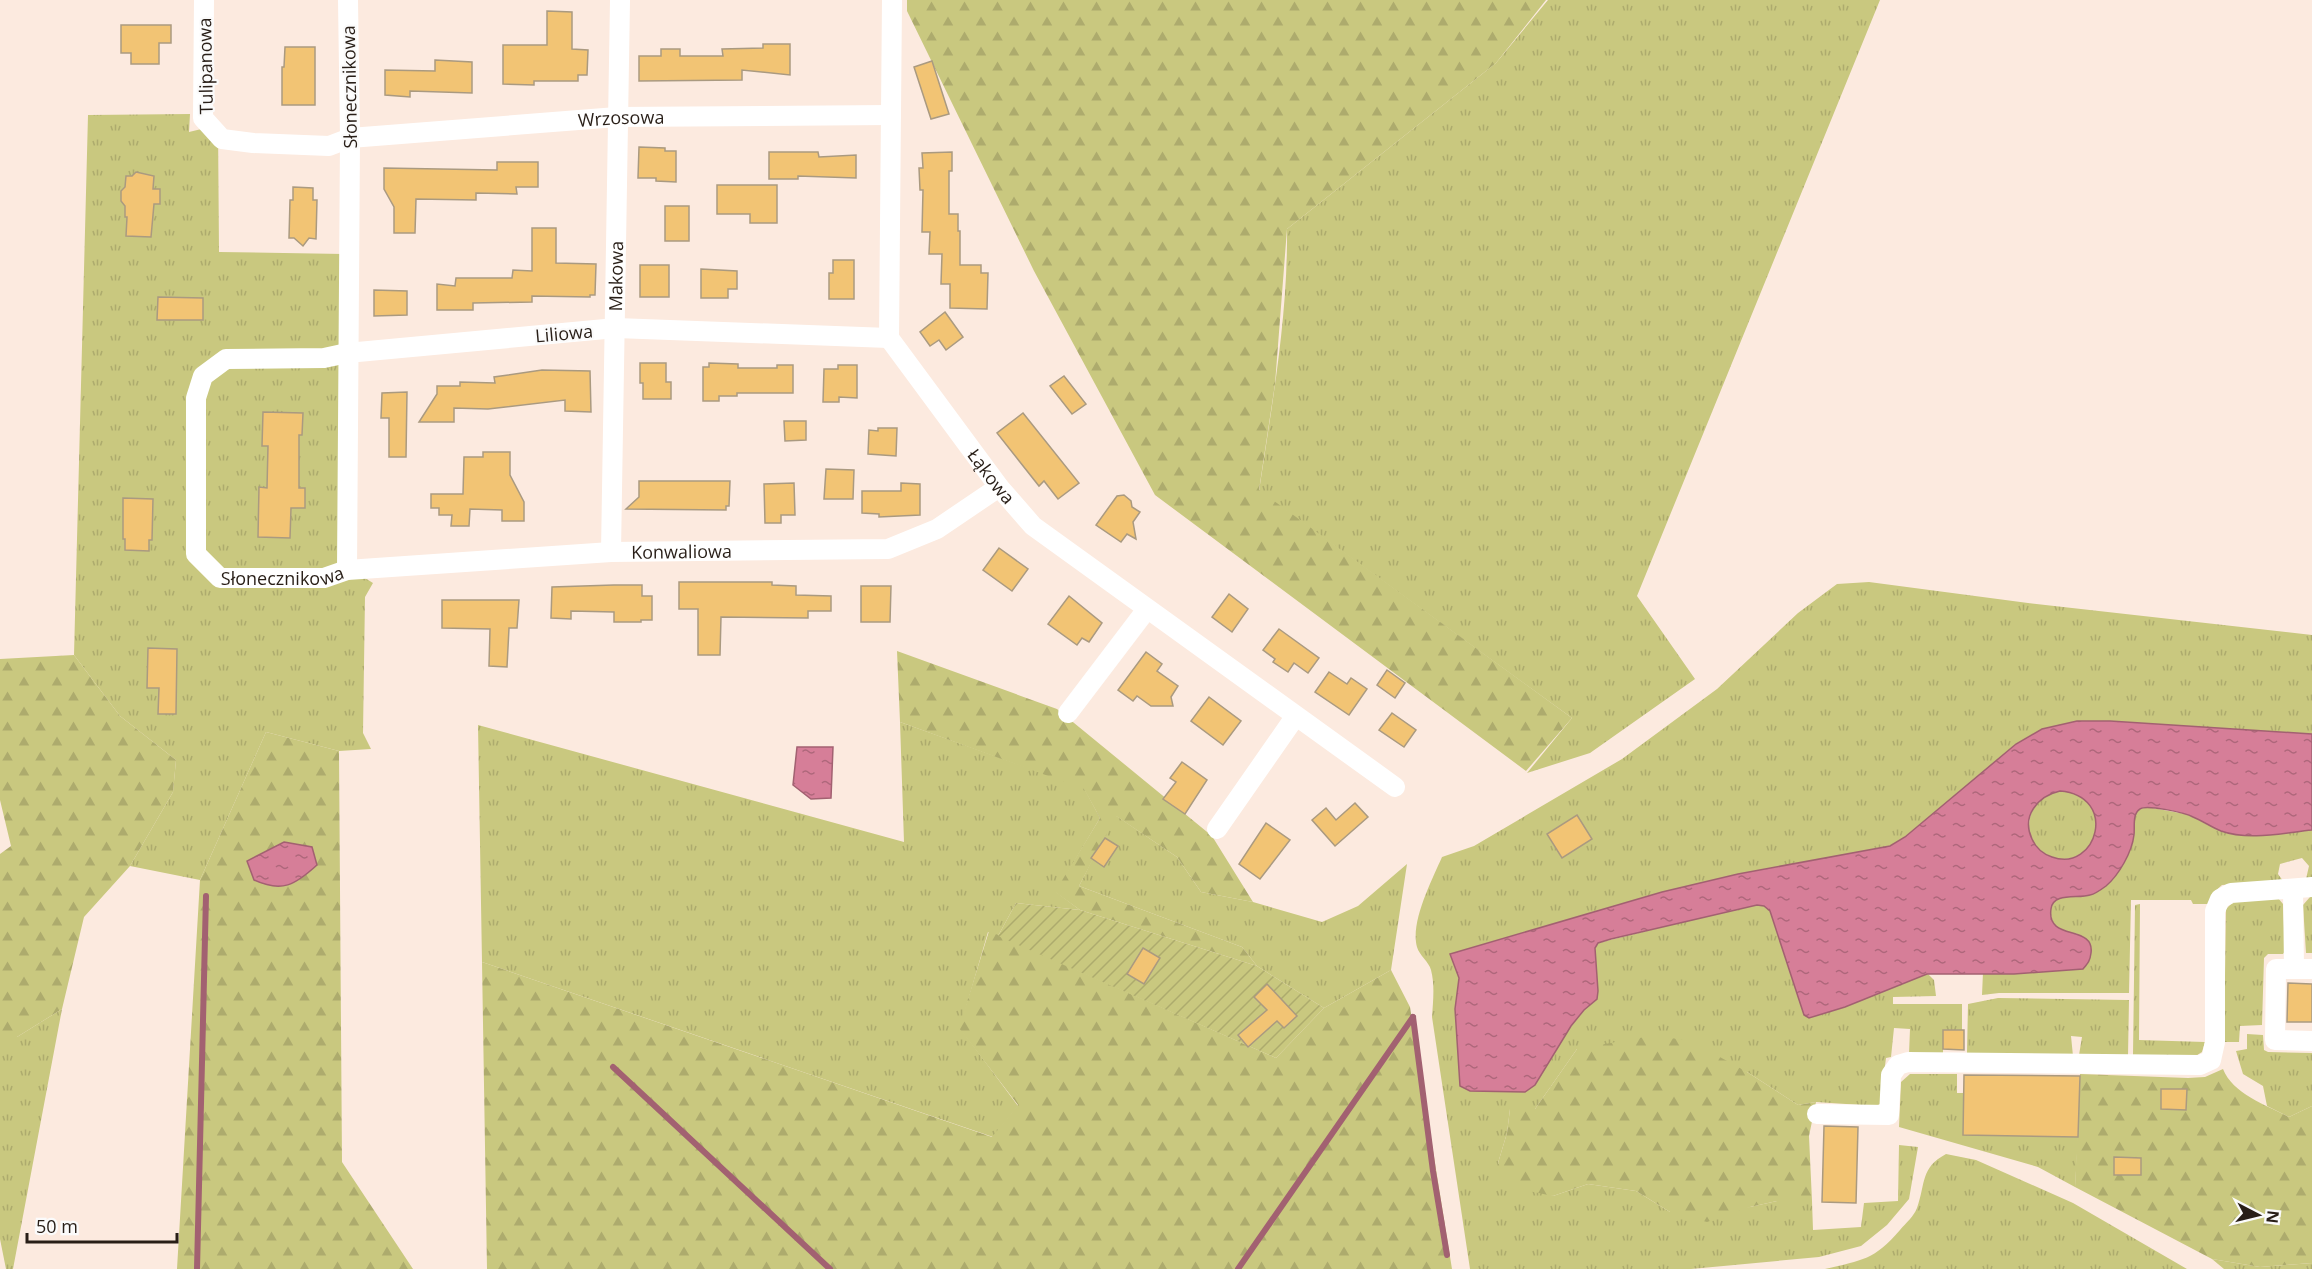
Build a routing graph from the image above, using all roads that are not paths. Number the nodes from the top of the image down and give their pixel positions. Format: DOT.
graph roads {
  1 [pos="204,0"];
  2 [pos="348,0"];
  3 [pos="620,0"];
  4 [pos="892,0"];
  5 [pos="891,115"];
  6 [pos="617,117"];
  7 [pos="351,138"];
  8 [pos="616,328"];
  9 [pos="889,338"];
  10 [pos="347,353"];
  11 [pos="999,487"];
  12 [pos="611,552"];
  13 [pos="347,570"];
  14 [pos="1147,609"];
  15 [pos="1068,713"];
  16 [pos="1295,717"];
  17 [pos="1395,787"];
  18 [pos="1217,829"];
  19 [pos="2303,888"];
  20 [pos="2303,969"];
  21 [pos="2312,1041"];
  22 [pos="1817,1114"];
  1 -- 7 [label="street, Tulipanowa"];
  2 -- 7 [label="street, Słonecznikowa"];
  3 -- 6 [label="street, Makowa"];
  4 -- 5 [label="street"];
  5 -- 6 [label="street, Wrzosowa"];
  5 -- 9 [label="street"];
  6 -- 7 [label="street, Wrzosowa"];
  6 -- 8 [label="street, Makowa"];
  7 -- 10 [label="street, Słonecznikowa"];
  8 -- 9 [label="street, Liliowa"];
  8 -- 10 [label="street, Liliowa"];
  8 -- 12 [label="street, Makowa"];
  9 -- 11 [label="street, Łąkowa"];
  10 -- 13 [label="street, Słonecznikowa"];
  10 -- 13 [label="street, Słonecznikowa"];
  11 -- 12 [label="street, Konwaliowa"];
  11 -- 14 [label="street, Łąkowa"];
  12 -- 13 [label="street, Konwaliowa"];
  14 -- 15 [label="street"];
  14 -- 16 [label="street, Łąkowa"];
  16 -- 17 [label="street, Łąkowa"];
  16 -- 18 [label="street"];
  19 -- 20 [label="street"];
  19 -- 22 [label="street"];
  20 -- 21 [label="street"];
}
